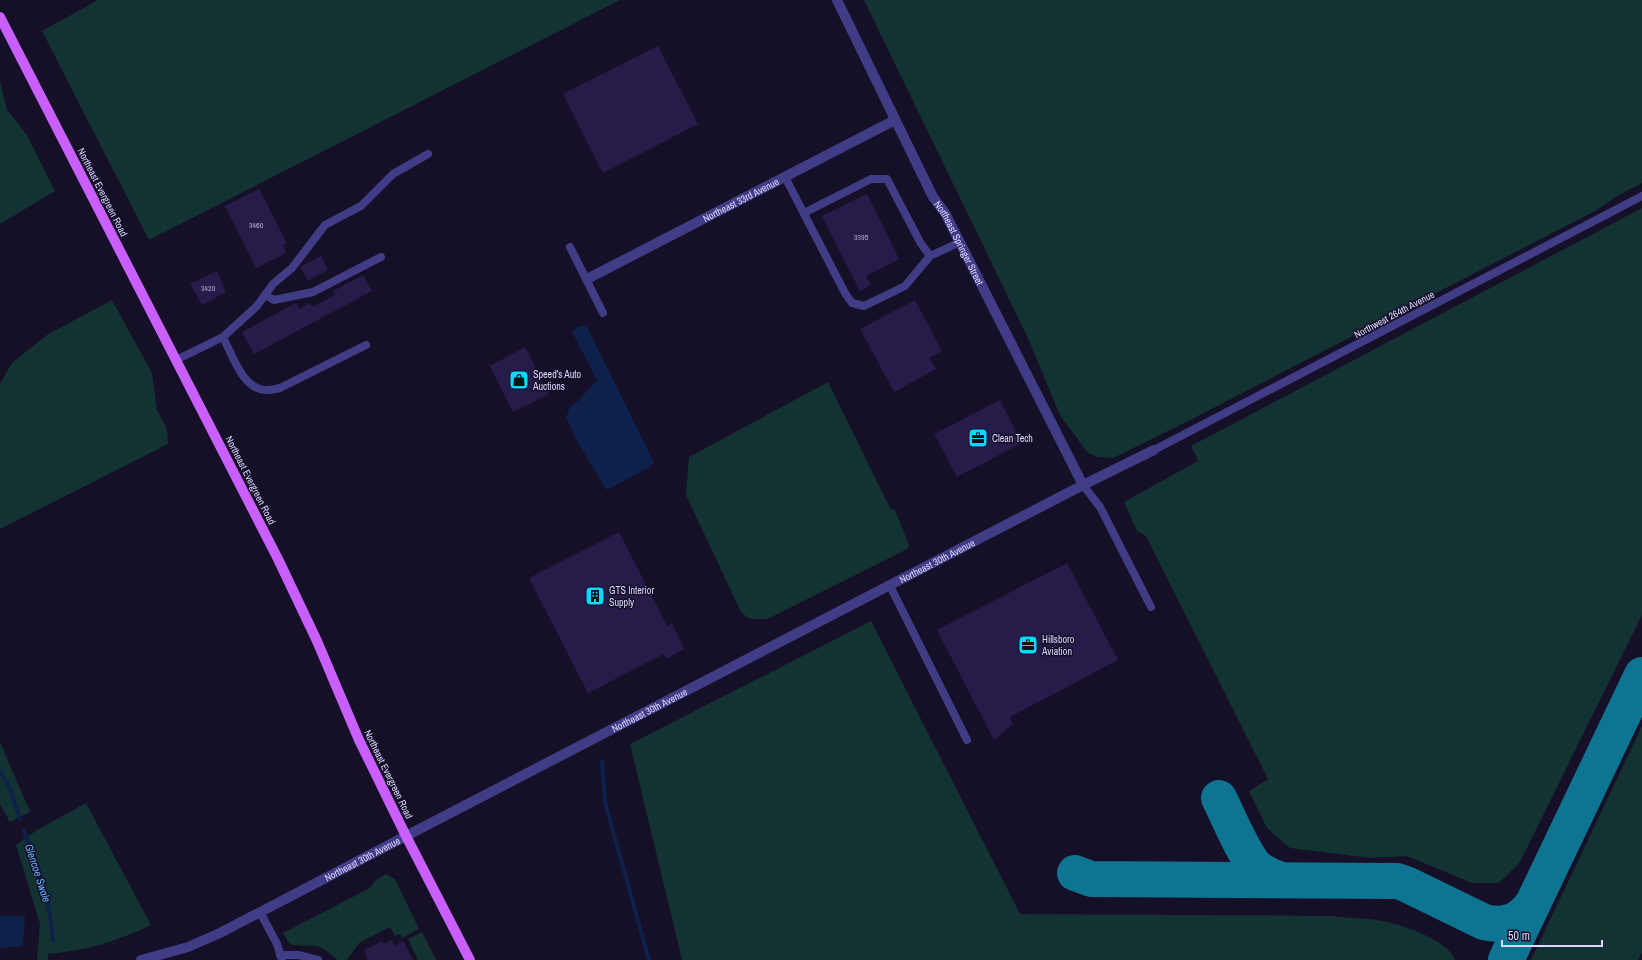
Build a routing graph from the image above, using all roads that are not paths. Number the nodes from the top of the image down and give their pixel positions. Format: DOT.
graph roads {
  1 [pos="837,0"];
  2 [pos="0,17"];
  3 [pos="896,120"];
  4 [pos="428,154"];
  5 [pos="785,177"];
  6 [pos="1642,196"];
  7 [pos="804,213"];
  8 [pos="960,242"];
  9 [pos="570,247"];
  10 [pos="930,256"];
  11 [pos="381,257"];
  12 [pos="587,279"];
  13 [pos="265,295"];
  14 [pos="603,313"];
  15 [pos="223,337"];
  16 [pos="366,345"];
  17 [pos="176,360"];
  18 [pos="1154,450"];
  19 [pos="1084,485"];
  20 [pos="890,586"];
  21 [pos="1151,607"];
  22 [pos="967,740"];
  23 [pos="406,836"];
  24 [pos="260,912"];
  25 [pos="281,958"];
  26 [pos="141,960"];
  27 [pos="318,960"];
  28 [pos="470,960"];
  1 -- 3 [label="street, Northeast Springer Street"];
  2 -- 17 [label="main road, Northeast Evergreen Road"];
  3 -- 5 [label="street, Northeast 33rd Avenue"];
  3 -- 8 [label="street, Northeast Springer Street"];
  4 -- 13 [label="lane"];
  5 -- 7 [label="lane"];
  5 -- 12 [label="street, Northeast 33rd Avenue"];
  6 -- 18 [label="lane, Northwest 264th Avenue"];
  7 -- 10 [label="lane"];
  7 -- 10 [label="lane"];
  8 -- 10 [label="lane"];
  8 -- 19 [label="street, Northeast Springer Street"];
  9 -- 12 [label="lane"];
  11 -- 13 [label="lane"];
  12 -- 14 [label="lane"];
  13 -- 15 [label="lane"];
  15 -- 16 [label="lane"];
  15 -- 17 [label="lane"];
  17 -- 23 [label="main road, Northeast Evergreen Road"];
  18 -- 19 [label="street, Northeast 30th Avenue"];
  19 -- 20 [label="street, Northeast 30th Avenue"];
  19 -- 21 [label="lane"];
  20 -- 22 [label="lane"];
  20 -- 23 [label="street, Northeast 30th Avenue"];
  23 -- 24 [label="street, Northeast 30th Avenue"];
  23 -- 28 [label="main road, Northeast Evergreen Road"];
  24 -- 25 [label="lane"];
  24 -- 26 [label="street, Northeast 30th Avenue"];
  25 -- 27 [label="lane"];
}
